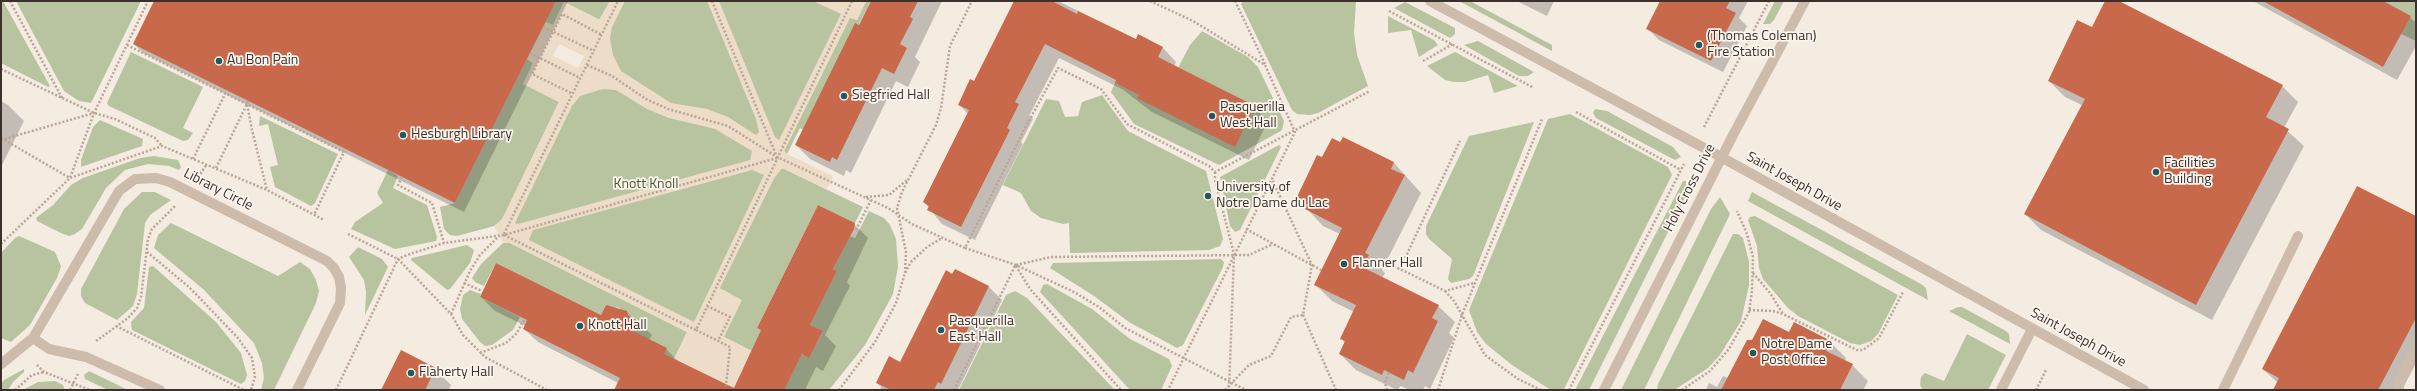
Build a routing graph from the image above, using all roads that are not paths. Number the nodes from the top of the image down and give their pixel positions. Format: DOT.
graph roads {
  1 [pos="1430,1"];
  2 [pos="1804,1"];
  3 [pos="1721,157"];
  4 [pos="2298,236"];
  5 [pos="2032,329"];
  6 [pos="34,338"];
  7 [pos="2416,347"];
  8 [pos="1,364"];
  9 [pos="160,390"];
  10 [pos="297,390"];
  11 [pos="1604,390"];
  12 [pos="2001,390"];
  13 [pos="2144,390"];
  14 [pos="2223,390"];
  15 [pos="2399,390"];
  1 -- 3 [label="street, Saint Joseph Drive"];
  2 -- 3 [label="street, Holy Cross Drive"];
  3 -- 5 [label="street, Saint Joseph Drive"];
  3 -- 11 [label="street, Holy Cross Drive"];
  4 -- 14 [label="street"];
  5 -- 12 [label="street"];
  5 -- 13 [label="street, Saint Joseph Drive"];
  6 -- 8 [label="street, Library Circle"];
  6 -- 9 [label="street"];
  6 -- 10 [label="street, Library Circle"];
  7 -- 15 [label="street"];
}
